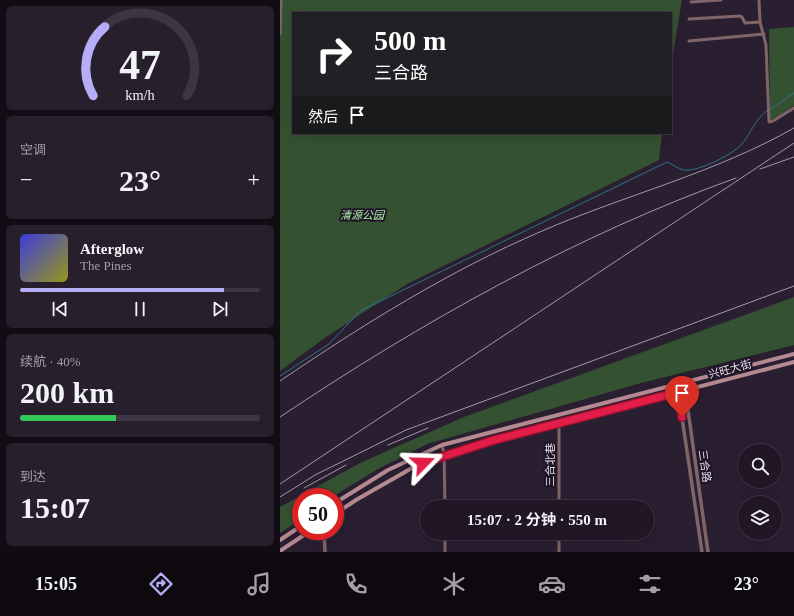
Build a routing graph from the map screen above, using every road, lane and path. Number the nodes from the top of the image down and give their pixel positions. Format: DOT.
graph roads {
  1 [pos="281,0"];
  2 [pos="722,0"];
  3 [pos="759,0"];
  4 [pos="691,2"];
  5 [pos="689,19"];
  6 [pos="760,22"];
  7 [pos="280,34"];
  8 [pos="764,34"];
  9 [pos="689,41"];
  10 [pos="794,108"];
  11 [pos="794,354"];
  12 [pos="794,362"];
  13 [pos="684,382"];
  14 [pos="677,384"];
  15 [pos="686,390"];
  16 [pos="679,392"];
  17 [pos="559,423"];
  18 [pos="442,445"];
  19 [pos="444,454"];
  20 [pos="344,497"];
  21 [pos="445,500"];
  22 [pos="559,500"];
  23 [pos="344,508"];
  24 [pos="292,532"];
  25 [pos="280,540"];
  26 [pos="296,540"];
  27 [pos="324,540"];
  28 [pos="445,540"];
  29 [pos="559,540"];
  30 [pos="280,551"];
  31 [pos="325,552"];
  32 [pos="445,552"];
  33 [pos="559,552"];
  34 [pos="702,552"];
  35 [pos="708,552"];
  1 -- 7 [label="street"];
  2 -- 4 [label="street"];
  3 -- 6 [label="street"];
  5 -- 6 [label="street"];
  6 -- 8 [label="street"];
  8 -- 9 [label="street"];
  8 -- 10 [label="street"];
  11 -- 13 [label="main road, 兴旺大街"];
  12 -- 15 [label="main road, 兴旺大街"];
  13 -- 14 [label="main road, 兴旺大街"];
  13 -- 15 [label="street, 三合路"];
  14 -- 16 [label="street, 三合路"];
  14 -- 18 [label="main road, 兴旺大街"];
  15 -- 16 [label="main road, 兴旺大街"];
  15 -- 35 [label="street, 三合路"];
  16 -- 17 [label="main road, 兴旺大街"];
  16 -- 34 [label="street, 三合路"];
  17 -- 19 [label="main road, 兴旺大街"];
  17 -- 22 [label="street, 三合北巷"];
  18 -- 19 [label="street"];
  18 -- 20 [label="main road, 兴旺大街"];
  19 -- 21 [label="street"];
  19 -- 23 [label="main road, 兴旺大街"];
  24 -- 25 [label="main road"];
  26 -- 30 [label="main road"];
  27 -- 31 [label="street"];
  28 -- 32 [label="street"];
  29 -- 33 [label="street"];
}
